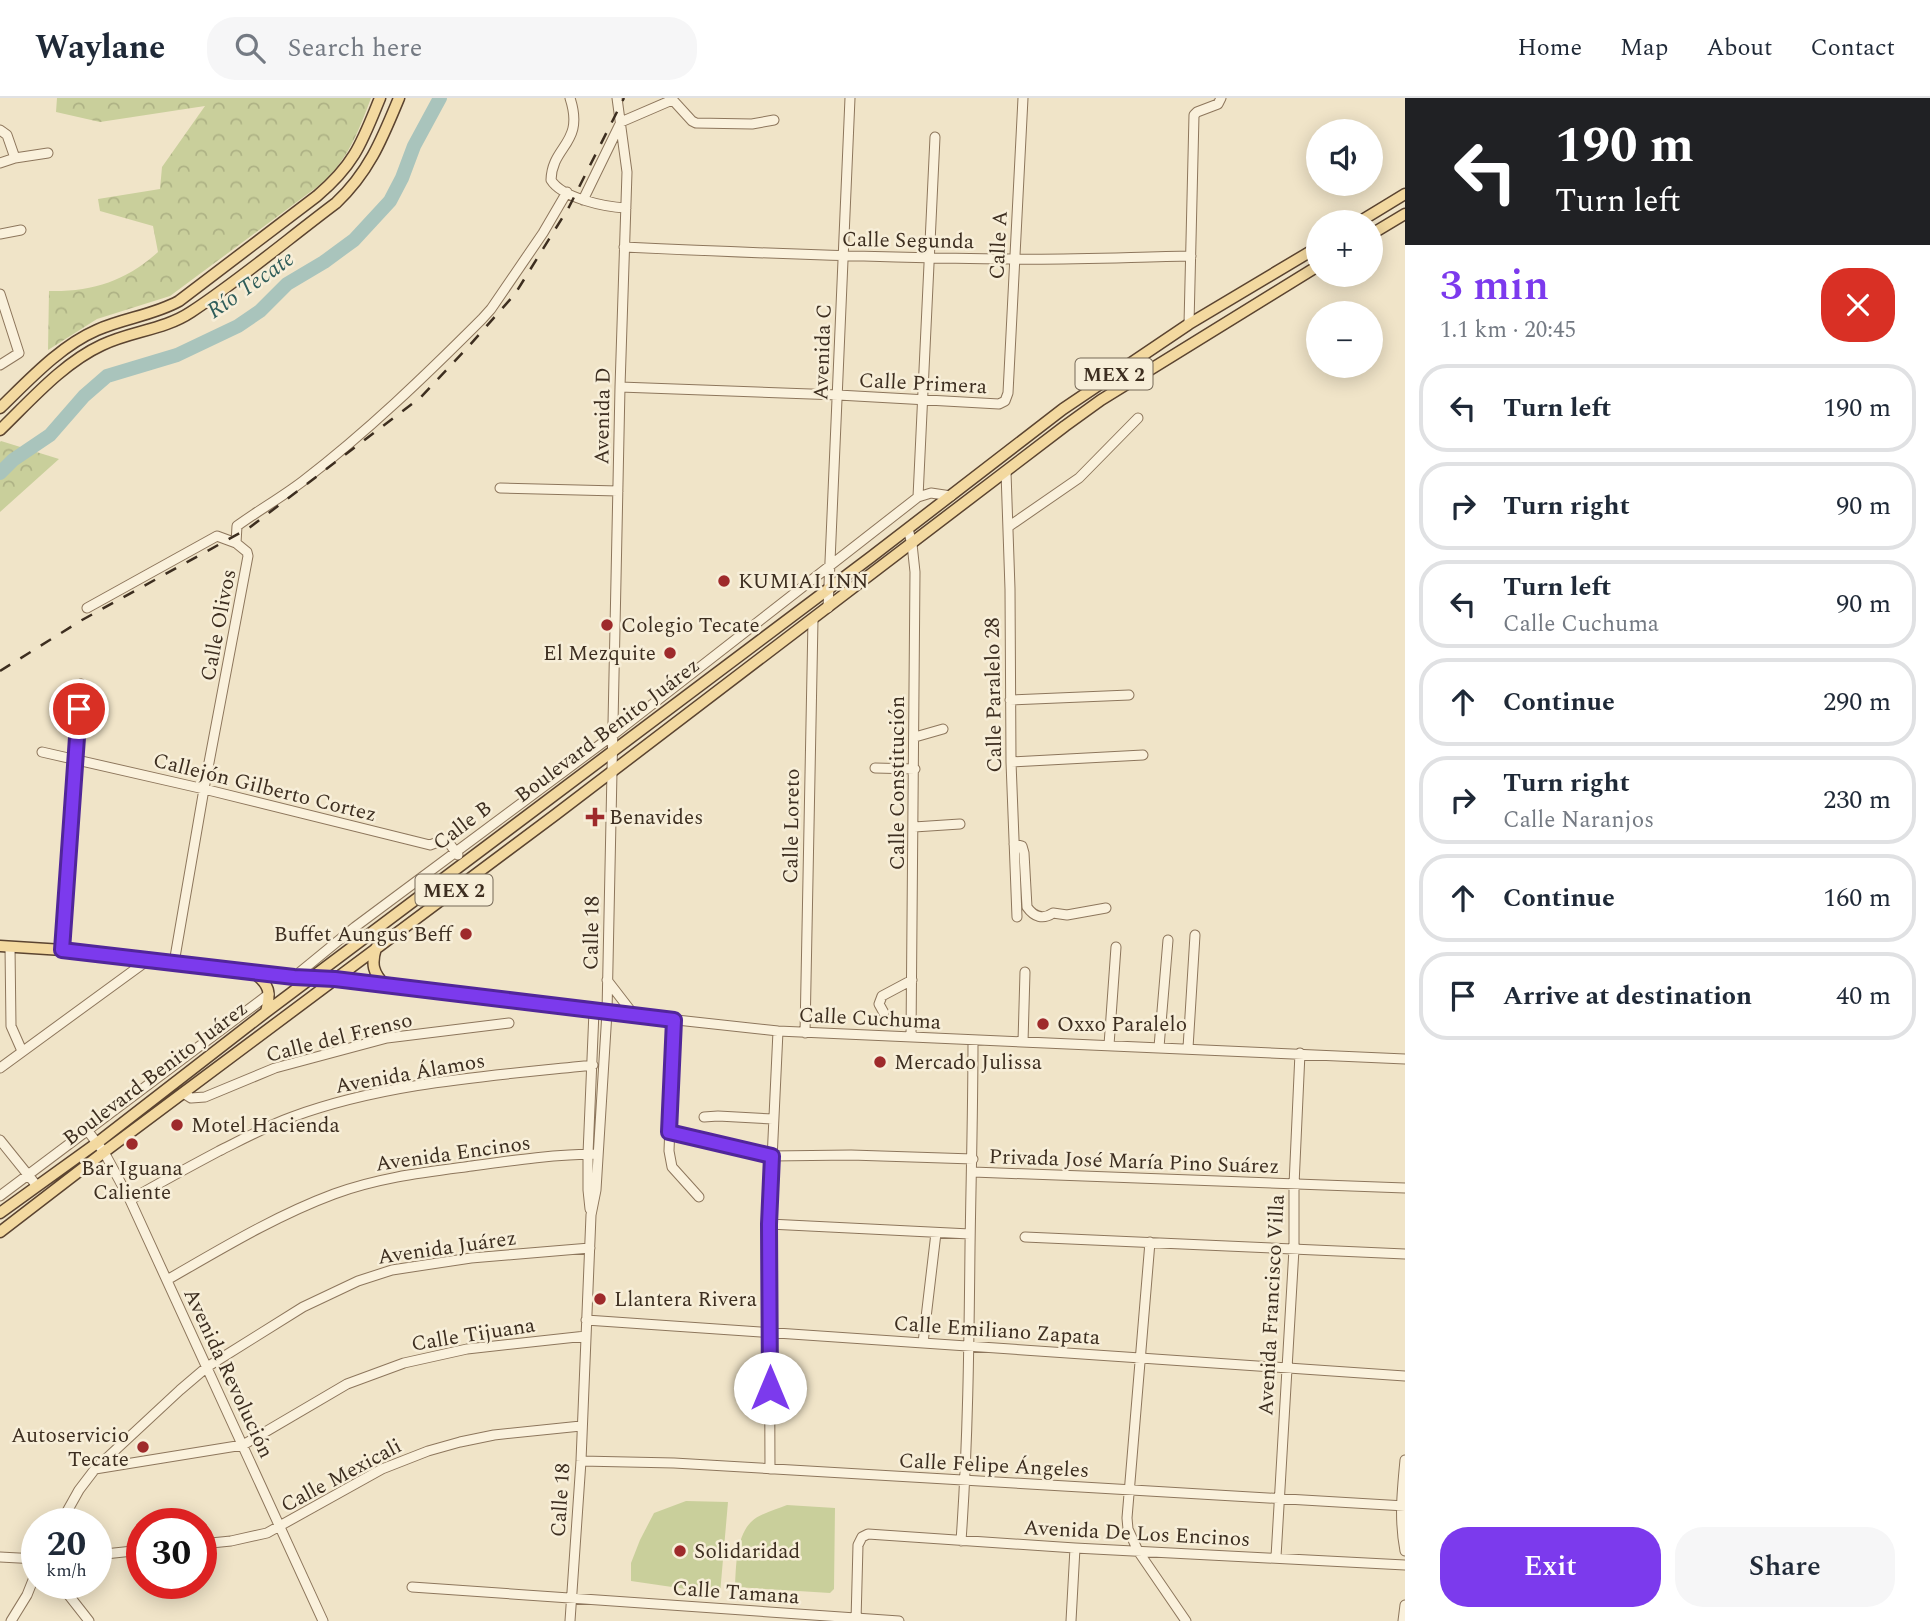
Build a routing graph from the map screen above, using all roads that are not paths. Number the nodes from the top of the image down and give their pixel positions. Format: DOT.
graph roads {
  1 [pos="380,98"];
  2 [pos="399,98"];
  3 [pos="570,98"];
  4 [pos="618,98"];
  5 [pos="850,98"];
  6 [pos="1023,98"];
  7 [pos="1221,98"];
  8 [pos="671,99"];
  9 [pos="774,120"];
  10 [pos="621,122"];
  11 [pos="0,130"];
  12 [pos="935,137"];
  13 [pos="48,153"];
  14 [pos="15,158"];
  15 [pos="0,163"];
  16 [pos="568,192"];
  17 [pos="1405,194"];
  18 [pos="583,200"];
  19 [pos="626,208"];
  20 [pos="1379,210"];
  21 [pos="1405,214"];
  22 [pos="1383,227"];
  23 [pos="21,230"];
  24 [pos="0,234"];
  25 [pos="624,247"];
  26 [pos="1306,254"];
  27 [pos="1191,256"];
  28 [pos="843,257"];
  29 [pos="929,258"];
  30 [pos="1015,260"];
  31 [pos="1306,273"];
  32 [pos="0,294"];
  33 [pos="1189,324"];
  34 [pos="0,365"];
  35 [pos="620,387"];
  36 [pos="18,391"];
  37 [pos="1088,392"];
  38 [pos="1008,393"];
  39 [pos="838,396"];
  40 [pos="924,400"];
  41 [pos="30,401"];
  42 [pos="0,408"];
  43 [pos="1138,418"];
  44 [pos="0,430"];
  45 [pos="1043,443"];
  46 [pos="1006,472"];
  47 [pos="500,488"];
  48 [pos="618,491"];
  49 [pos="951,496"];
  50 [pos="918,497"];
  51 [pos="237,526"];
  52 [pos="1008,527"];
  53 [pos="908,529"];
  54 [pos="217,536"];
  55 [pos="236,543"];
  56 [pos="912,544"];
  57 [pos="829,566"];
  58 [pos="829,587"];
  59 [pos="87,608"];
  60 [pos="828,608"];
  61 [pos="813,620"];
  62 [pos="80,684"];
  63 [pos="1129,695"];
  64 [pos="1010,699"];
  65 [pos="943,729"];
  66 [pos="612,735"];
  67 [pos="915,737"];
  68 [pos="613,750"];
  69 [pos="42,752"];
  70 [pos="1143,755"];
  71 [pos="75,759"];
  72 [pos="1011,762"];
  73 [pos="875,768"];
  74 [pos="915,769"];
  75 [pos="613,771"];
  76 [pos="204,789"];
  77 [pos="960,824"];
  78 [pos="914,827"];
  79 [pos="1014,844"];
  80 [pos="456,852"];
  81 [pos="464,862"];
  82 [pos="1105,908"];
  83 [pos="1017,917"];
  84 [pos="1195,935"];
  85 [pos="1168,940"];
  86 [pos="5,946"];
  87 [pos="1116,947"];
  88 [pos="376,948"];
  89 [pos="62,950"];
  90 [pos="148,960"];
  91 [pos="174,963"];
  92 [pos="253,972"];
  93 [pos="1025,972"];
  94 [pos="294,977"];
  95 [pos="310,979"];
  96 [pos="335,979"];
  97 [pos="912,979"];
  98 [pos="607,980"];
  99 [pos="385,985"];
  100 [pos="269,994"];
  101 [pos="594,1011"];
  102 [pos="266,1012"];
  103 [pos="607,1012"];
  104 [pos="884,1013"];
  105 [pos="634,1015"];
  106 [pos="674,1020"];
  107 [pos="276,1023"];
  108 [pos="509,1023"];
  109 [pos="778,1031"];
  110 [pos="805,1033"];
  111 [pos="911,1037"];
  112 [pos="973,1040"];
  113 [pos="1023,1042"];
  114 [pos="1109,1045"];
  115 [pos="1159,1047"];
  116 [pos="1188,1048"];
  117 [pos="23,1051"];
  118 [pos="1300,1053"];
  119 [pos="1405,1059"];
  120 [pos="593,1066"];
  121 [pos="0,1068"];
  122 [pos="183,1093"];
  123 [pos="704,1117"];
  124 [pos="774,1119"];
  125 [pos="87,1130"];
  126 [pos="669,1132"];
  127 [pos="0,1140"];
  128 [pos="100,1148"];
  129 [pos="593,1154"];
  130 [pos="772,1156"];
  131 [pos="973,1159"];
  132 [pos="973,1172"];
  133 [pos="29,1175"];
  134 [pos="1294,1185"];
  135 [pos="37,1186"];
  136 [pos="1405,1188"];
  137 [pos="0,1196"];
  138 [pos="699,1197"];
  139 [pos="130,1200"];
  140 [pos="0,1213"];
  141 [pos="769,1224"];
  142 [pos="0,1232"];
  143 [pos="936,1233"];
  144 [pos="970,1234"];
  145 [pos="1025,1237"];
  146 [pos="1150,1242"];
  147 [pos="590,1248"];
  148 [pos="1294,1249"];
  149 [pos="1405,1254"];
  150 [pos="167,1280"];
  151 [pos="586,1320"];
  152 [pos="770,1333"];
  153 [pos="586,1336"];
  154 [pos="923,1343"];
  155 [pos="968,1347"];
  156 [pos="1140,1358"];
  157 [pos="207,1367"];
  158 [pos="1286,1367"];
  159 [pos="1405,1376"];
  160 [pos="581,1426"];
  161 [pos="243,1445"];
  162 [pos="1405,1460"];
  163 [pos="580,1461"];
  164 [pos="94,1469"];
  165 [pos="770,1469"];
  166 [pos="965,1481"];
  167 [pos="1129,1490"];
  168 [pos="1279,1499"];
  169 [pos="1403,1506"];
  170 [pos="69,1508"];
  171 [pos="279,1527"];
  172 [pos="961,1541"];
  173 [pos="217,1542"];
  174 [pos="1075,1548"];
  175 [pos="1405,1550"];
  176 [pos="1138,1551"];
  177 [pos="0,1557"];
  178 [pos="1276,1557"];
  179 [pos="21,1558"];
  180 [pos="1405,1565"];
  181 [pos="412,1587"];
  182 [pos="570,1598"];
  183 [pos="25,1599"];
  184 [pos="72,1599"];
  185 [pos="1405,1605"];
  186 [pos="856,1620"];
  187 [pos="11,1621"];
  188 [pos="89,1621"];
  189 [pos="323,1621"];
  190 [pos="570,1621"];
  191 [pos="899,1621"];
  192 [pos="1071,1621"];
  193 [pos="1186,1621"];
  194 [pos="1404,1621"];
  1 -- 36 [label="main road"];
  2 -- 41 [label="main road"];
  3 -- 16 [label="street"];
  4 -- 10 [label="street, Avenida D"];
  5 -- 28 [label="street, Avenida C"];
  6 -- 30 [label="street, Calle A"];
  7 -- 27 [label="street"];
  8 -- 9 [label="street"];
  8 -- 10 [label="street"];
  10 -- 18 [label="street"];
  10 -- 19 [label="street, Avenida D"];
  11 -- 14 [label="street"];
  12 -- 29 [label="street"];
  13 -- 14 [label="street"];
  14 -- 15 [label="street"];
  16 -- 18 [label="street"];
  16 -- 51 [label="street"];
  17 -- 20 [label="main road"];
  18 -- 19 [label="street"];
  19 -- 25 [label="street, Avenida D"];
  21 -- 22 [label="main road"];
  23 -- 24 [label="street"];
  25 -- 28 [label="street, Calle Segunda"];
  25 -- 35 [label="street, Avenida D"];
  26 -- 33 [label="main road, Boulevard Benito Juárez / MEX 2"];
  27 -- 30 [label="street, Calle Segunda"];
  27 -- 33 [label="street"];
  28 -- 29 [label="street, Calle Segunda"];
  28 -- 39 [label="street, Avenida C"];
  29 -- 30 [label="street, Calle Segunda"];
  29 -- 40 [label="street"];
  30 -- 38 [label="street, Calle A"];
  31 -- 45 [label="main road, Boulevard Benito Juárez / MEX 2"];
  32 -- 34 [label="street"];
  33 -- 37 [label="main road, Boulevard Benito Juárez / MEX 2"];
  35 -- 39 [label="street, Calle Primera"];
  35 -- 48 [label="street, Avenida D"];
  36 -- 41 [label="main road"];
  36 -- 42 [label="main road"];
  37 -- 45 [label="main road"];
  37 -- 49 [label="main road, Boulevard Benito Juárez / MEX 2"];
  38 -- 40 [label="street, Calle Primera"];
  39 -- 40 [label="street, Calle Primera"];
  39 -- 57 [label="street, Avenida C"];
  40 -- 50 [label="street"];
  41 -- 44 [label="main road"];
  43 -- 52 [label="street"];
  45 -- 46 [label="main road, Boulevard Benito Juárez / MEX 2"];
  46 -- 52 [label="street, Calle Paralelo 28"];
  46 -- 56 [label="main road, Boulevard Benito Juárez / MEX 2"];
  47 -- 48 [label="street"];
  48 -- 66 [label="street, Avenida D"];
  49 -- 50 [label="street"];
  49 -- 53 [label="main road, Boulevard Benito Juárez / MEX 2"];
  50 -- 57 [label="street, Calle B"];
  51 -- 54 [label="street"];
  51 -- 55 [label="street, Calle Olivos"];
  52 -- 64 [label="street, Calle Paralelo 28"];
  53 -- 56 [label="street, Calle Constitución"];
  53 -- 58 [label="main road, Boulevard Benito Juárez / MEX 2"];
  54 -- 55 [label="street"];
  54 -- 59 [label="street"];
  55 -- 76 [label="street, Calle Olivos"];
  56 -- 60 [label="main road, Boulevard Benito Juárez / MEX 2"];
  56 -- 67 [label="street, Calle Constitución"];
  57 -- 58 [label="street, Avenida C"];
  57 -- 66 [label="street, Calle B"];
  58 -- 60 [label="street, Avenida C"];
  58 -- 68 [label="main road, Boulevard Benito Juárez / MEX 2"];
  60 -- 61 [label="main road, Boulevard Benito Juárez / MEX 2"];
  61 -- 75 [label="main road, Boulevard Benito Juárez / MEX 2"];
  61 -- 110 [label="street, Calle Loreto"];
  62 -- 71 [label="street"];
  63 -- 64 [label="street"];
  64 -- 72 [label="street, Calle Paralelo 28"];
  65 -- 67 [label="street"];
  66 -- 68 [label="street, Calle 18"];
  66 -- 80 [label="street, Calle B"];
  67 -- 74 [label="street, Calle Constitución"];
  68 -- 75 [label="street, Calle 18"];
  68 -- 81 [label="main road, Boulevard Benito Juárez / MEX 2"];
  69 -- 71 [label="street, Callejón Gilberto Cortez"];
  70 -- 72 [label="street"];
  71 -- 76 [label="street, Callejón Gilberto Cortez"];
  71 -- 89 [label="street"];
  72 -- 79 [label="street, Calle Paralelo 28"];
  73 -- 74 [label="street"];
  74 -- 78 [label="street, Calle Constitución"];
  75 -- 88 [label="main road, Boulevard Benito Juárez / MEX 2"];
  75 -- 98 [label="street, Calle 18"];
  76 -- 80 [label="street, Callejón Gilberto Cortez"];
  76 -- 91 [label="street, Calle Olivos"];
  77 -- 78 [label="street"];
  78 -- 97 [label="street, Calle Constitución"];
  79 -- 82 [label="street"];
  79 -- 83 [label="street, Calle Paralelo 28"];
  80 -- 81 [label="street"];
  80 -- 94 [label="street, Calle B"];
  81 -- 95 [label="main road, Boulevard Benito Juárez / MEX 2"];
  84 -- 116 [label="street"];
  85 -- 115 [label="street"];
  86 -- 89 [label="main road"];
  86 -- 117 [label="street"];
  87 -- 114 [label="street"];
  88 -- 96 [label="main road, Boulevard Benito Juárez / MEX 2"];
  88 -- 99 [label="main road"];
  89 -- 90 [label="main road"];
  90 -- 91 [label="main road"];
  90 -- 117 [label="street"];
  91 -- 92 [label="main road"];
  92 -- 94 [label="main road"];
  92 -- 100 [label="main road"];
  93 -- 113 [label="street"];
  94 -- 95 [label="main road"];
  95 -- 96 [label="main road"];
  95 -- 102 [label="main road, Boulevard Benito Juárez / MEX 2"];
  95 -- 107 [label="main road"];
  96 -- 99 [label="street, Calle Cuchuma"];
  96 -- 107 [label="main road, Boulevard Benito Juárez / MEX 2"];
  97 -- 104 [label="street"];
  97 -- 111 [label="street, Calle Constitución"];
  98 -- 103 [label="street, Calle 18"];
  98 -- 105 [label="street"];
  99 -- 101 [label="street, Calle Cuchuma"];
  100 -- 102 [label="main road"];
  100 -- 125 [label="street"];
  101 -- 103 [label="street, Calle Cuchuma"];
  101 -- 120 [label="street, Calle 18"];
  102 -- 128 [label="main road, Boulevard Benito Juárez / MEX 2"];
  103 -- 105 [label="street, Calle Cuchuma"];
  103 -- 129 [label="street, Calle 18"];
  105 -- 106 [label="street, Calle Cuchuma"];
  106 -- 109 [label="street, Calle Cuchuma"];
  106 -- 126 [label="street"];
  107 -- 122 [label="main road, Boulevard Benito Juárez / MEX 2"];
  108 -- 122 [label="street, Calle del Frenso"];
  109 -- 110 [label="street, Calle Cuchuma"];
  109 -- 124 [label="street"];
  110 -- 111 [label="street, Calle Cuchuma"];
  111 -- 112 [label="street, Calle Cuchuma"];
  112 -- 113 [label="street, Calle Cuchuma"];
  112 -- 131 [label="street"];
  113 -- 114 [label="street, Calle Cuchuma"];
  114 -- 115 [label="street, Calle Cuchuma"];
  115 -- 116 [label="street, Calle Cuchuma"];
  116 -- 118 [label="street, Calle Cuchuma"];
  117 -- 121 [label="street"];
  118 -- 119 [label="street, Calle Cuchuma"];
  118 -- 134 [label="street, Avenida Francisco Villa"];
  120 -- 129 [label="street, Calle 18"];
  120 -- 139 [label="street, Avenida Álamos"];
  122 -- 128 [label="main road, Boulevard Benito Juárez / MEX 2"];
  123 -- 124 [label="street"];
  124 -- 130 [label="street"];
  125 -- 128 [label="street, Avenida Revolución"];
  125 -- 133 [label="street"];
  126 -- 130 [label="street"];
  126 -- 138 [label="street"];
  127 -- 133 [label="street"];
  128 -- 135 [label="main road, Boulevard Benito Juárez / MEX 2"];
  128 -- 139 [label="street, Avenida Revolución"];
  128 -- 142 [label="main road, Boulevard Benito Juárez / MEX 2"];
  129 -- 147 [label="street, Calle 18"];
  129 -- 150 [label="street, Avenida Encinos"];
  130 -- 131 [label="street"];
  130 -- 141 [label="street"];
  131 -- 132 [label="street"];
  132 -- 134 [label="street, Privada José María Pino Suárez"];
  132 -- 144 [label="street"];
  133 -- 135 [label="street"];
  133 -- 137 [label="street"];
  134 -- 136 [label="street, Privada José María Pino Suárez"];
  134 -- 148 [label="street, Avenida Francisco Villa"];
  135 -- 140 [label="main road, Boulevard Benito Juárez / MEX 2"];
  139 -- 150 [label="street, Avenida Revolución"];
  141 -- 143 [label="street"];
  141 -- 152 [label="street"];
  143 -- 144 [label="street"];
  143 -- 154 [label="street"];
  144 -- 155 [label="street"];
  145 -- 146 [label="street"];
  146 -- 148 [label="street"];
  146 -- 156 [label="street"];
  147 -- 151 [label="street, Calle 18"];
  147 -- 157 [label="street, Avenida Juárez"];
  148 -- 149 [label="street"];
  148 -- 158 [label="street, Avenida Francisco Villa"];
  150 -- 157 [label="street, Avenida Revolución"];
  151 -- 152 [label="street, Calle Emiliano Zapata"];
  151 -- 153 [label="street, Calle 18"];
  152 -- 154 [label="street, Calle Emiliano Zapata"];
  152 -- 165 [label="street"];
  153 -- 160 [label="street, Calle 18"];
  153 -- 161 [label="street, Calle Tijuana"];
  154 -- 155 [label="street, Calle Emiliano Zapata"];
  155 -- 156 [label="street, Calle Emiliano Zapata"];
  155 -- 166 [label="street"];
  156 -- 158 [label="street, Calle Emiliano Zapata"];
  156 -- 167 [label="street"];
  157 -- 161 [label="street, Avenida Revolución"];
  157 -- 164 [label="street, Avenida Juárez"];
  158 -- 159 [label="street, Calle Emiliano Zapata"];
  158 -- 168 [label="street, Avenida Francisco Villa"];
  160 -- 163 [label="street, Calle 18"];
  160 -- 171 [label="street, Calle Mexicali"];
  161 -- 164 [label="street, Calle Tijuana"];
  161 -- 171 [label="street, Avenida Revolución"];
  162 -- 169 [label="street"];
  163 -- 165 [label="street, Calle Felipe Ángeles"];
  163 -- 182 [label="street, Calle 18"];
  164 -- 170 [label="street, Avenida Juárez"];
  165 -- 166 [label="street, Calle Felipe Ángeles"];
  166 -- 167 [label="street, Calle Felipe Ángeles"];
  166 -- 172 [label="street"];
  167 -- 168 [label="street, Calle Felipe Ángeles"];
  167 -- 176 [label="street"];
  168 -- 169 [label="street, Calle Felipe Ángeles"];
  168 -- 178 [label="street, Avenida Francisco Villa"];
  169 -- 175 [label="street"];
  171 -- 173 [label="street, Calle Mexicali"];
  171 -- 189 [label="street, Avenida Revolución"];
  172 -- 174 [label="street, Avenida De Los Encinos"];
  172 -- 186 [label="street, Avenida De Los Encinos"];
  174 -- 176 [label="street, Avenida De Los Encinos"];
  174 -- 192 [label="street"];
  176 -- 178 [label="street, Avenida De Los Encinos"];
  176 -- 193 [label="street"];
  177 -- 179 [label="street"];
  178 -- 180 [label="street, Avenida De Los Encinos"];
  181 -- 182 [label="street, Calle Tamana"];
  182 -- 186 [label="street, Calle Tamana"];
  182 -- 190 [label="street, Calle 18"];
  183 -- 187 [label="street"];
  184 -- 188 [label="street"];
  185 -- 194 [label="street"];
  186 -- 191 [label="street, Calle Tamana"];
}
